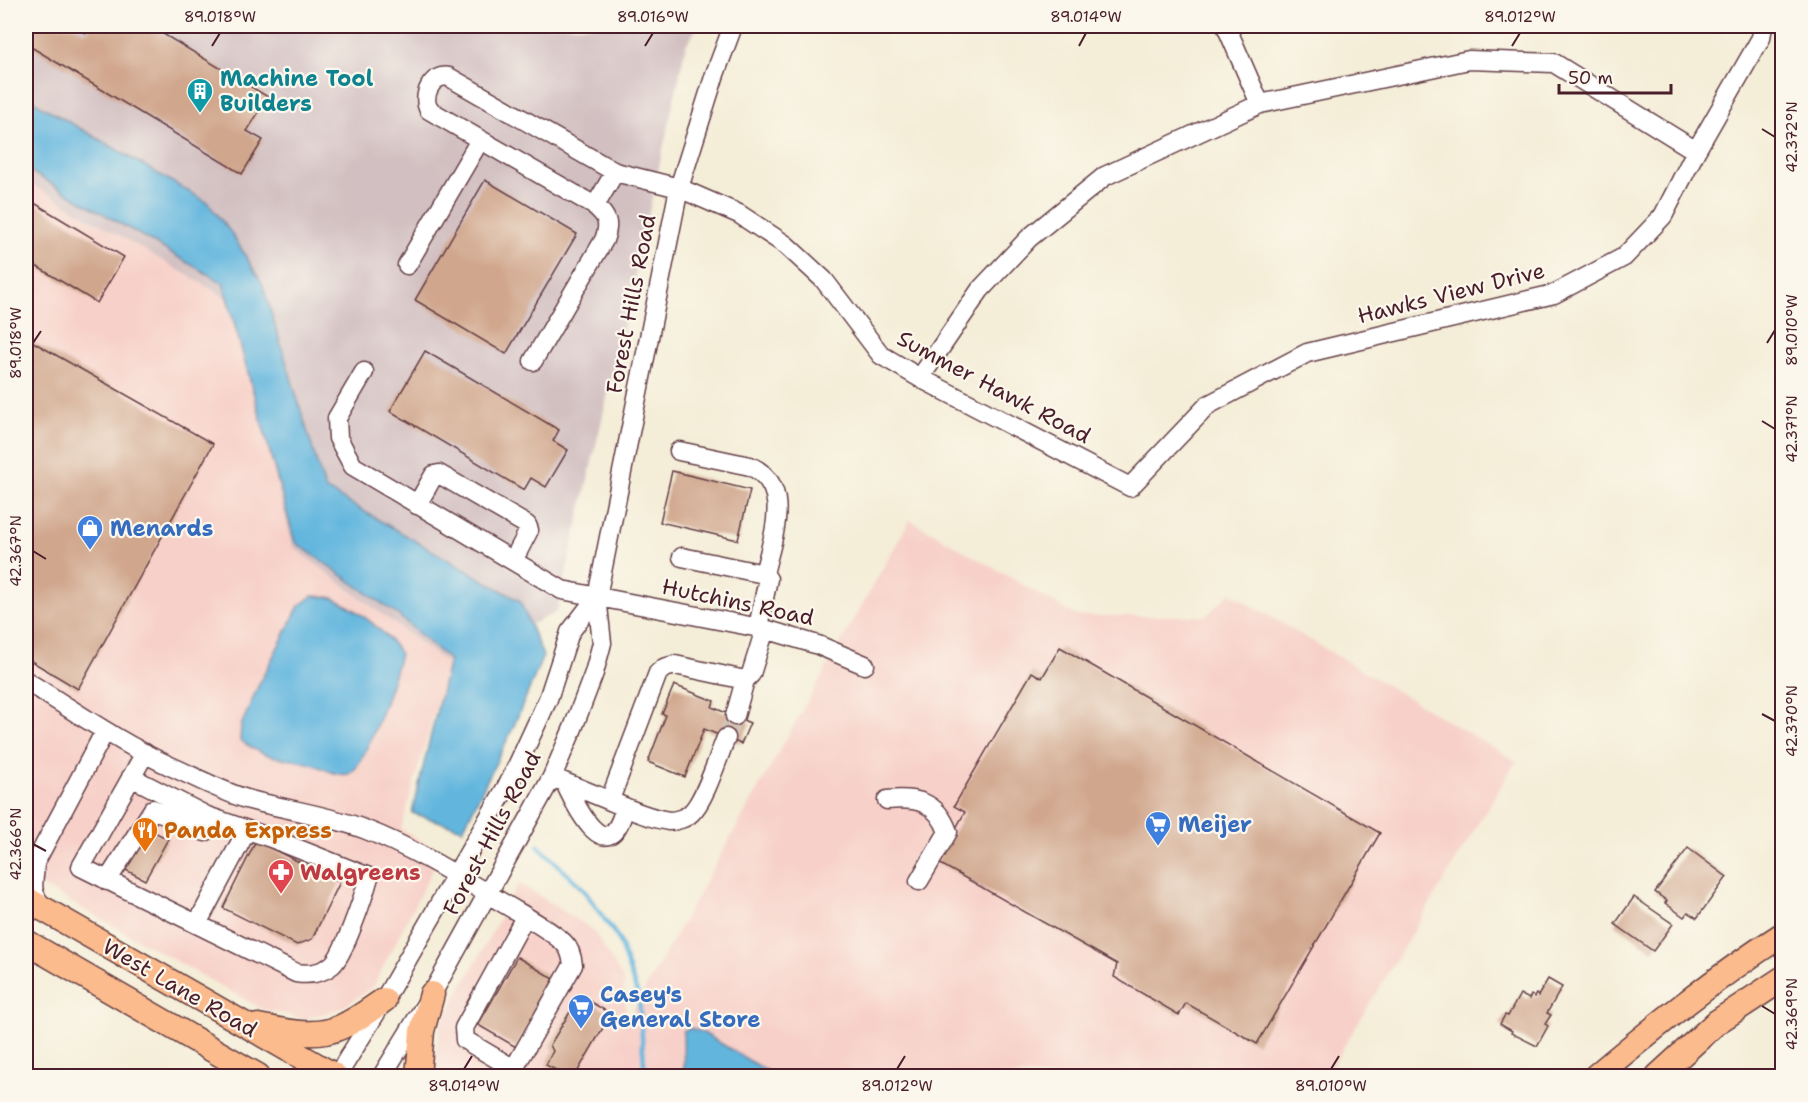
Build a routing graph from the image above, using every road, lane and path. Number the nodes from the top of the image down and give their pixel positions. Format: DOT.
graph roads {
  1 [pos="733,26"];
  2 [pos="1226,26"];
  3 [pos="1763,26"];
  4 [pos="1260,104"];
  5 [pos="480,140"];
  6 [pos="1696,151"];
  7 [pos="615,172"];
  8 [pos="679,188"];
  9 [pos="595,206"];
  10 [pos="407,265"];
  11 [pos="533,361"];
  12 [pos="364,372"];
  13 [pos="920,378"];
  14 [pos="679,451"];
  15 [pos="1130,487"];
  16 [pos="417,504"];
  17 [pos="682,557"];
  18 [pos="513,561"];
  19 [pos="764,574"];
  20 [pos="597,597"];
  21 [pos="762,628"];
  22 [pos="865,665"];
  23 [pos="745,680"];
  24 [pos="26,681"];
  25 [pos="735,716"];
  26 [pos="105,730"];
  27 [pos="726,738"];
  28 [pos="145,753"];
  29 [pos="131,777"];
  30 [pos="559,780"];
  31 [pos="887,800"];
  32 [pos="616,803"];
  33 [pos="247,830"];
  34 [pos="205,832"];
  35 [pos="31,865"];
  36 [pos="455,874"];
  37 [pos="919,880"];
  38 [pos="107,881"];
  39 [pos="487,893"];
  40 [pos="35,904"];
  41 [pos="525,917"];
  42 [pos="197,924"];
  43 [pos="1782,935"];
  44 [pos="26,942"];
  45 [pos="1782,979"];
  46 [pos="432,994"];
  47 [pos="384,1000"];
  48 [pos="243,1024"];
  49 [pos="240,1070"];
  50 [pos="258,1077"];
  51 [pos="336,1077"];
  52 [pos="382,1077"];
  53 [pos="418,1077"];
  54 [pos="1596,1077"];
  55 [pos="1658,1077"];
  1 -- 8 [label="street, Forest Hills Road"];
  2 -- 4 [label="street"];
  3 -- 6 [label="street, Hawks View Drive"];
  4 -- 6 [label="street"];
  4 -- 13 [label="street"];
  5 -- 7 [label="street, Summer Hawk Road"];
  5 -- 9 [label="street"];
  5 -- 10 [label="street"];
  6 -- 15 [label="street, Hawks View Drive"];
  7 -- 8 [label="street, Summer Hawk Road"];
  7 -- 9 [label="street"];
  8 -- 13 [label="street, Summer Hawk Road"];
  8 -- 20 [label="street, Forest Hills Road"];
  9 -- 11 [label="street"];
  12 -- 16 [label="street, Hutchins Road"];
  13 -- 15 [label="street, Summer Hawk Road"];
  14 -- 19 [label="street"];
  16 -- 18 [label="street, Hutchins Road"];
  16 -- 18 [label="street"];
  17 -- 19 [label="street"];
  18 -- 20 [label="street, Hutchins Road"];
  19 -- 21 [label="street"];
  20 -- 21 [label="street, Hutchins Road"];
  20 -- 30 [label="street, Forest Hills Road"];
  20 -- 36 [label="street, Forest Hills Road"];
  21 -- 22 [label="street, Hutchins Road"];
  21 -- 23 [label="street"];
  23 -- 25 [label="street"];
  23 -- 32 [label="street"];
  24 -- 26 [label="street"];
  26 -- 28 [label="street"];
  26 -- 35 [label="street"];
  27 -- 32 [label="street"];
  28 -- 29 [label="street"];
  28 -- 36 [label="street"];
  29 -- 33 [label="street"];
  29 -- 38 [label="street"];
  30 -- 32 [label="street"];
  30 -- 32 [label="street"];
  30 -- 39 [label="street, Forest Hills Road"];
  31 -- 37 [label="street"];
  33 -- 42 [label="street"];
  33 -- 42 [label="street"];
  34 -- 38 [label="street"];
  35 -- 40 [label="street"];
  36 -- 39 [label="street"];
  36 -- 47 [label="street, Forest Hills Road"];
  38 -- 42 [label="street"];
  39 -- 41 [label="street"];
  39 -- 46 [label="street, Forest Hills Road"];
  40 -- 48 [label="main road, West Lane Road"];
  41 -- 41 [label="street"];
  43 -- 54 [label="main road"];
  44 -- 49 [label="main road, West Lane Road"];
  45 -- 55 [label="main road"];
  46 -- 52 [label="street, Forest Hills Road"];
  46 -- 53 [label="main road"];
  47 -- 48 [label="main road"];
  47 -- 51 [label="street, Forest Hills Road"];
  48 -- 51 [label="main road, West Lane Road"];
  49 -- 50 [label="main road, West Lane Road"];
}
